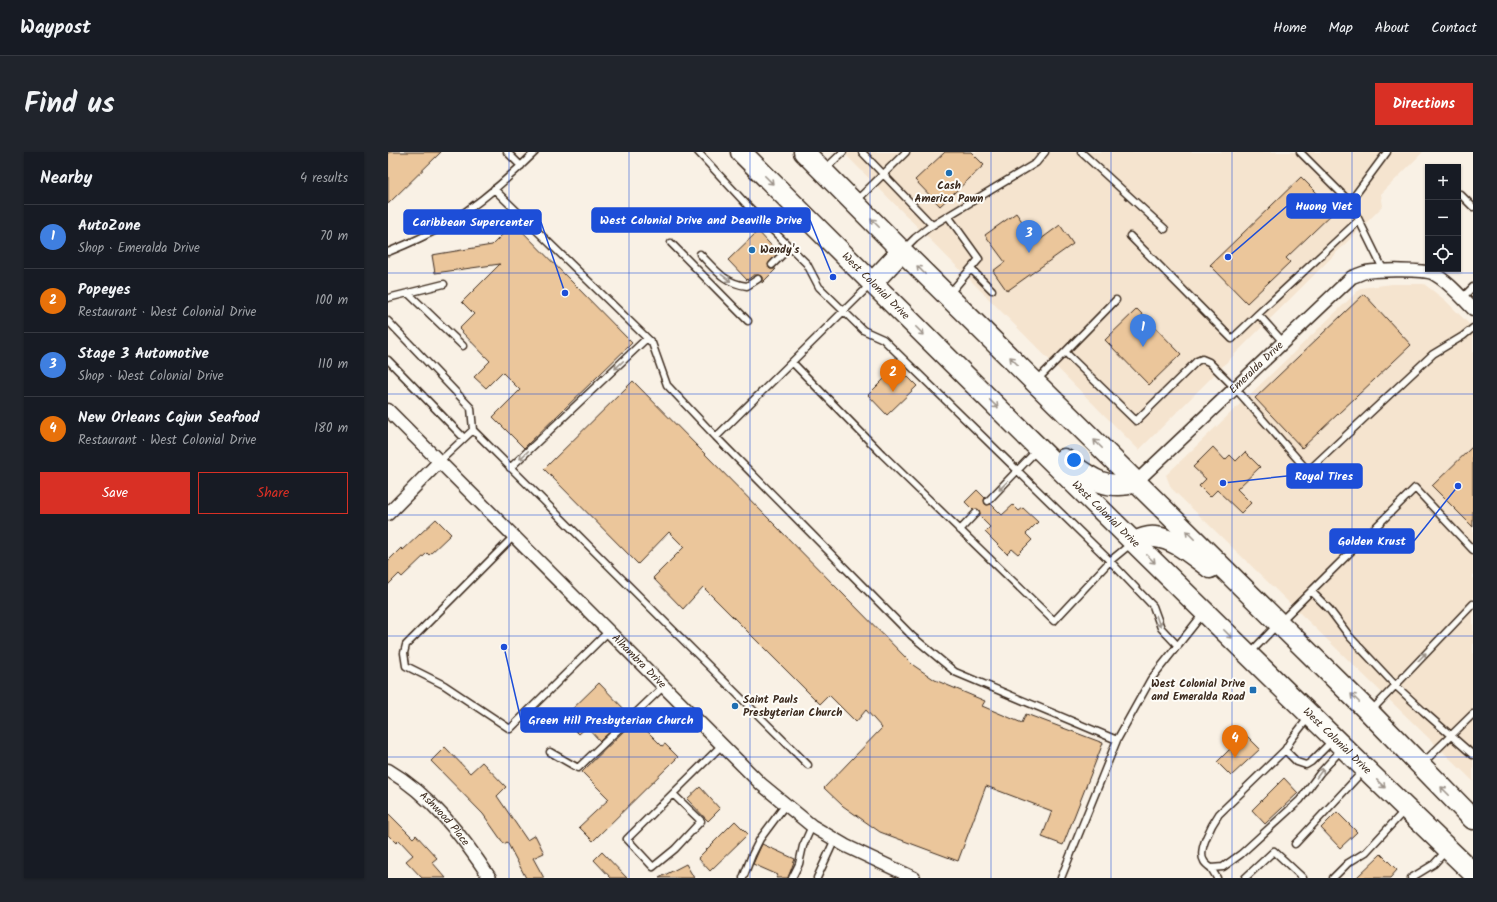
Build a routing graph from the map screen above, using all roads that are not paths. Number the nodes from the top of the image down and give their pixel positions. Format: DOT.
graph roads {
  1 [pos="507,152"];
  2 [pos="535,152"];
  3 [pos="698,152"];
  4 [pos="741,152"];
  5 [pos="804,152"];
  6 [pos="843,152"];
  7 [pos="862,152"];
  8 [pos="906,152"];
  9 [pos="1080,152"];
  10 [pos="1300,152"];
  11 [pos="1386,152"];
  12 [pos="1041,153"];
  13 [pos="521,166"];
  14 [pos="823,171"];
  15 [pos="883,174"];
  16 [pos="494,190"];
  17 [pos="1461,195"];
  18 [pos="1350,202"];
  19 [pos="854,203"];
  20 [pos="1473,206"];
  21 [pos="948,216"];
  22 [pos="1359,220"];
  23 [pos="932,225"];
  24 [pos="1165,229"];
  25 [pos="1130,236"];
  26 [pos="671,243"];
  27 [pos="790,247"];
  28 [pos="902,251"];
  29 [pos="388,252"];
  30 [pos="700,254"];
  31 [pos="772,265"];
  32 [pos="971,269"];
  33 [pos="1384,270"];
  34 [pos="758,279"];
  35 [pos="872,283"];
  36 [pos="444,284"];
  37 [pos="1473,287"];
  38 [pos="992,290"];
  39 [pos="408,293"];
  40 [pos="948,296"];
  41 [pos="388,298"];
  42 [pos="1462,298"];
  43 [pos="1116,300"];
  44 [pos="1473,309"];
  45 [pos="844,311"];
  46 [pos="1258,314"];
  47 [pos="388,321"];
  48 [pos="748,321"];
  49 [pos="1473,328"];
  50 [pos="647,338"];
  51 [pos="1283,342"];
  52 [pos="463,346"];
  53 [pos="1065,352"];
  54 [pos="388,360"];
  55 [pos="792,362"];
  56 [pos="1035,382"];
  57 [pos="1235,388"];
  58 [pos="388,410"];
  59 [pos="1014,423"];
  60 [pos="473,430"];
  61 [pos="716,437"];
  62 [pos="464,438"];
  63 [pos="1039,448"];
  64 [pos="440,461"];
  65 [pos="510,468"];
  66 [pos="1017,471"];
  67 [pos="1136,482"];
  68 [pos="988,501"];
  69 [pos="976,513"];
  70 [pos="388,514"];
  71 [pos="960,530"];
  72 [pos="514,536"];
  73 [pos="1134,542"];
  74 [pos="1473,550"];
  75 [pos="1110,561"];
  76 [pos="1311,591"];
  77 [pos="1257,601"];
  78 [pos="1473,604"];
  79 [pos="1205,612"];
  80 [pos="1279,623"];
  81 [pos="609,631"];
  82 [pos="1178,646"];
  83 [pos="1249,655"];
  84 [pos="1395,685"];
  85 [pos="664,686"];
  86 [pos="1369,712"];
  87 [pos="1473,714"];
  88 [pos="1310,716"];
  89 [pos="1451,736"];
  90 [pos="1117,740"];
  91 [pos="1339,743"];
  92 [pos="722,745"];
  93 [pos="1285,750"];
  94 [pos="550,752"];
  95 [pos="1473,755"];
  96 [pos="808,765"];
  97 [pos="1420,765"];
  98 [pos="1365,769"];
  99 [pos="388,770"];
  100 [pos="673,794"];
  101 [pos="786,804"];
  102 [pos="1406,808"];
  103 [pos="1473,818"];
  104 [pos="812,826"];
  105 [pos="834,839"];
  106 [pos="1295,844"];
  107 [pos="1448,849"];
  108 [pos="1211,868"];
  109 [pos="1473,873"];
  110 [pos="490,878"];
  111 [pos="743,878"];
  112 [pos="792,878"];
  113 [pos="817,878"];
  114 [pos="914,878"];
  115 [pos="1061,878"];
  116 [pos="1217,878"];
  117 [pos="1244,878"];
  118 [pos="1304,878"];
  119 [pos="1333,878"];
  120 [pos="1411,878"];
  1 -- 13 [label="lane"];
  2 -- 13 [label="lane"];
  3 -- 27 [label="lane"];
  4 -- 35 [label="highway, West Colonial Drive, one-way"];
  5 -- 14 [label="highway"];
  6 -- 14 [label="lane"];
  7 -- 15 [label="lane"];
  8 -- 15 [label="lane"];
  9 -- 24 [label="lane"];
  10 -- 18 [label="lane"];
  11 -- 18 [label="lane"];
  12 -- 21 [label="lane"];
  13 -- 16 [label="lane"];
  14 -- 19 [label="highway"];
  15 -- 19 [label="lane"];
  15 -- 23 [label="lane"];
  16 -- 29 [label="lane"];
  16 -- 50 [label="lane"];
  17 -- 20 [label="lane"];
  18 -- 22 [label="lane"];
  28 -- 19 [label="highway, one-way"];
  21 -- 23 [label="lane"];
  21 -- 32 [label="lane"];
  22 -- 33 [label="lane"];
  22 -- 46 [label="lane"];
  23 -- 28 [label="lane"];
  25 -- 46 [label="lane"];
  26 -- 48 [label="lane"];
  27 -- 31 [label="lane"];
  27 -- 45 [label="lane"];
  28 -- 35 [label="highway"];
  40 -- 28 [label="highway, one-way"];
  30 -- 34 [label="lane, one-way"];
  32 -- 38 [label="lane"];
  32 -- 40 [label="lane"];
  33 -- 42 [label="street, Emeralda Drive"];
  33 -- 51 [label="street, Emeralda Drive"];
  35 -- 45 [label="lane"];
  35 -- 59 [label="highway, West Colonial Drive, one-way"];
  36 -- 39 [label="lane"];
  37 -- 42 [label="lane"];
  39 -- 41 [label="lane"];
  39 -- 52 [label="lane"];
  56 -- 40 [label="highway, one-way"];
  42 -- 44 [label="street, Emeralda Drive"];
  43 -- 53 [label="lane"];
  45 -- 55 [label="lane"];
  45 -- 66 [label="lane"];
  46 -- 51 [label="lane"];
  47 -- 60 [label="lane"];
  49 -- 57 [label="lane"];
  50 -- 61 [label="lane"];
  50 -- 65 [label="lane, one-way"];
  51 -- 57 [label="street, Emeralda Drive"];
  53 -- 56 [label="lane"];
  53 -- 57 [label="lane"];
  54 -- 62 [label="lane"];
  55 -- 61 [label="lane"];
  55 -- 71 [label="lane"];
  67 -- 56 [label="highway, one-way"];
  57 -- 67 [label="street, Emeralda Drive"];
  58 -- 64 [label="street, Alhambra Drive"];
  59 -- 63 [label="highway, West Colonial Drive"];
  59 -- 67 [label="highway"];
  60 -- 62 [label="lane"];
  60 -- 65 [label="lane"];
  61 -- 90 [label="lane"];
  62 -- 64 [label="lane"];
  63 -- 66 [label="lane"];
  63 -- 73 [label="highway, West Colonial Drive"];
  64 -- 70 [label="street"];
  64 -- 72 [label="street, Alhambra Drive"];
  65 -- 96 [label="lane"];
  66 -- 68 [label="lane, one-way"];
  66 -- 75 [label="lane"];
  77 -- 67 [label="highway, one-way"];
  69 -- 71 [label="lane"];
  71 -- 75 [label="lane"];
  72 -- 81 [label="street, Alhambra Drive"];
  72 -- 81 [label="lane"];
  73 -- 75 [label="lane"];
  73 -- 77 [label="highway"];
  73 -- 79 [label="highway, West Colonial Drive, one-way"];
  74 -- 76 [label="lane"];
  75 -- 82 [label="lane, one-way"];
  76 -- 80 [label="lane"];
  76 -- 84 [label="lane"];
  77 -- 80 [label="highway"];
  84 -- 78 [label="lane, one-way"];
  79 -- 82 [label="lane"];
  79 -- 83 [label="highway, West Colonial Drive, one-way"];
  80 -- 83 [label="lane"];
  86 -- 80 [label="highway, one-way"];
  81 -- 85 [label="street, Alhambra Drive"];
  82 -- 90 [label="lane"];
  83 -- 88 [label="highway, West Colonial Drive"];
  84 -- 86 [label="lane"];
  84 -- 89 [label="lane"];
  85 -- 92 [label="street, Alhambra Drive"];
  85 -- 94 [label="lane"];
  86 -- 97 [label="highway"];
  87 -- 89 [label="lane"];
  88 -- 91 [label="highway, West Colonial Drive"];
  88 -- 93 [label="lane"];
  89 -- 95 [label="lane"];
  89 -- 97 [label="lane"];
  90 -- 115 [label="lane"];
  91 -- 93 [label="lane"];
  91 -- 98 [label="highway, West Colonial Drive"];
  108 -- 91 [label="lane, one-way"];
  92 -- 100 [label="lane"];
  92 -- 101 [label="street, Alhambra Drive"];
  93 -- 108 [label="lane"];
  103 -- 97 [label="highway, one-way"];
  98 -- 102 [label="highway, West Colonial Drive, one-way"];
  98 -- 106 [label="lane"];
  99 -- 110 [label="street, Ashwood Place"];
  100 -- 100 [label="lane"];
  101 -- 104 [label="street, Alhambra Drive"];
  101 -- 111 [label="lane"];
  102 -- 107 [label="highway, West Colonial Drive"];
  102 -- 119 [label="lane"];
  104 -- 105 [label="street, Alhambra Drive"];
  104 -- 112 [label="lane"];
  105 -- 113 [label="lane"];
  105 -- 114 [label="street, Alhambra Drive"];
  107 -- 109 [label="highway, West Colonial Drive"];
  107 -- 120 [label="lane"];
  108 -- 116 [label="lane"];
  117 -- 118 [label="lane"];
}
